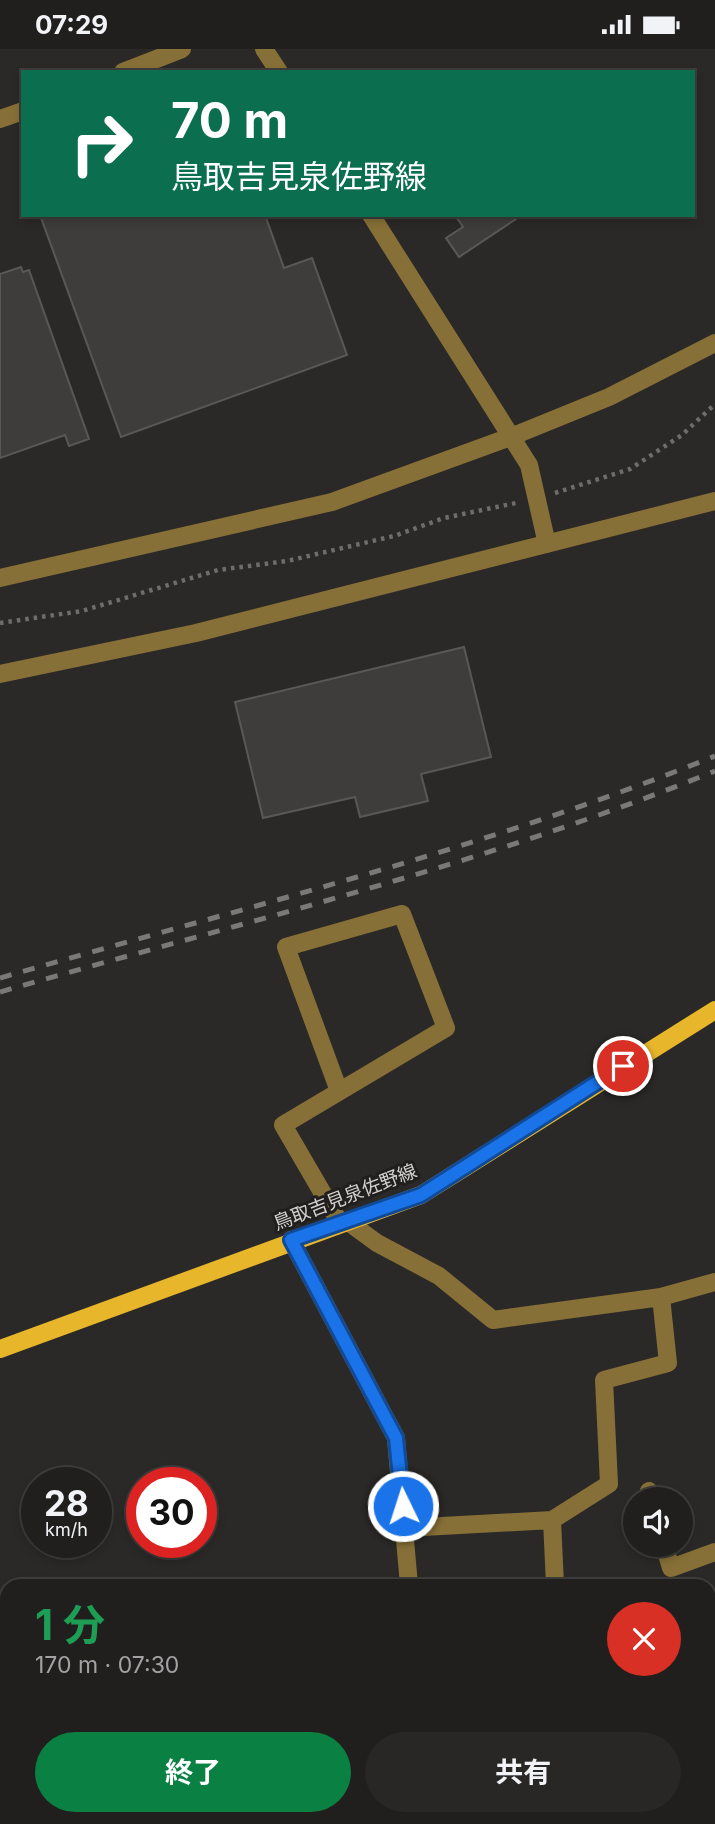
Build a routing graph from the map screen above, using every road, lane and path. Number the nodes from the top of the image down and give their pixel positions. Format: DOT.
graph roads {
  1 [pos="182,49"];
  2 [pos="264,49"];
  3 [pos="128,70"];
  4 [pos="278,70"];
  5 [pos="21,112"];
  6 [pos="0,119"];
  7 [pos="372,217"];
  8 [pos="715,343"];
  9 [pos="715,404"];
  10 [pos="513,436"];
  11 [pos="537,498"];
  12 [pos="715,501"];
  13 [pos="547,544"];
  14 [pos="0,578"];
  15 [pos="0,623"];
  16 [pos="0,674"];
  17 [pos="715,1010"];
  18 [pos="339,1091"];
  19 [pos="344,1222"];
  20 [pos="291,1240"];
  21 [pos="715,1282"];
  22 [pos="661,1297"];
  23 [pos="0,1349"];
  24 [pos="552,1520"];
  25 [pos="405,1528"];
  26 [pos="715,1552"];
  27 [pos="668,1557"];
  28 [pos="409,1579"];
  29 [pos="555,1579"];
  1 -- 3 [label="street"];
  2 -- 4 [label="street"];
  5 -- 6 [label="street"];
  7 -- 10 [label="street"];
  8 -- 10 [label="street"];
  9 -- 11 [label="path"];
  10 -- 11 [label="street"];
  10 -- 14 [label="street"];
  11 -- 13 [label="street"];
  11 -- 15 [label="path"];
  12 -- 13 [label="street"];
  13 -- 16 [label="street"];
  17 -- 19 [label="main road, 鳥取吉見泉佐野線"];
  18 -- 18 [label="street"];
  18 -- 19 [label="street"];
  19 -- 20 [label="main road, 鳥取吉見泉佐野線"];
  19 -- 22 [label="street"];
  20 -- 23 [label="main road, 鳥取吉見泉佐野線"];
  20 -- 25 [label="street"];
  21 -- 22 [label="street"];
  22 -- 24 [label="street"];
  24 -- 25 [label="street"];
  24 -- 29 [label="street"];
  25 -- 28 [label="street"];
  26 -- 27 [label="street"];
}
